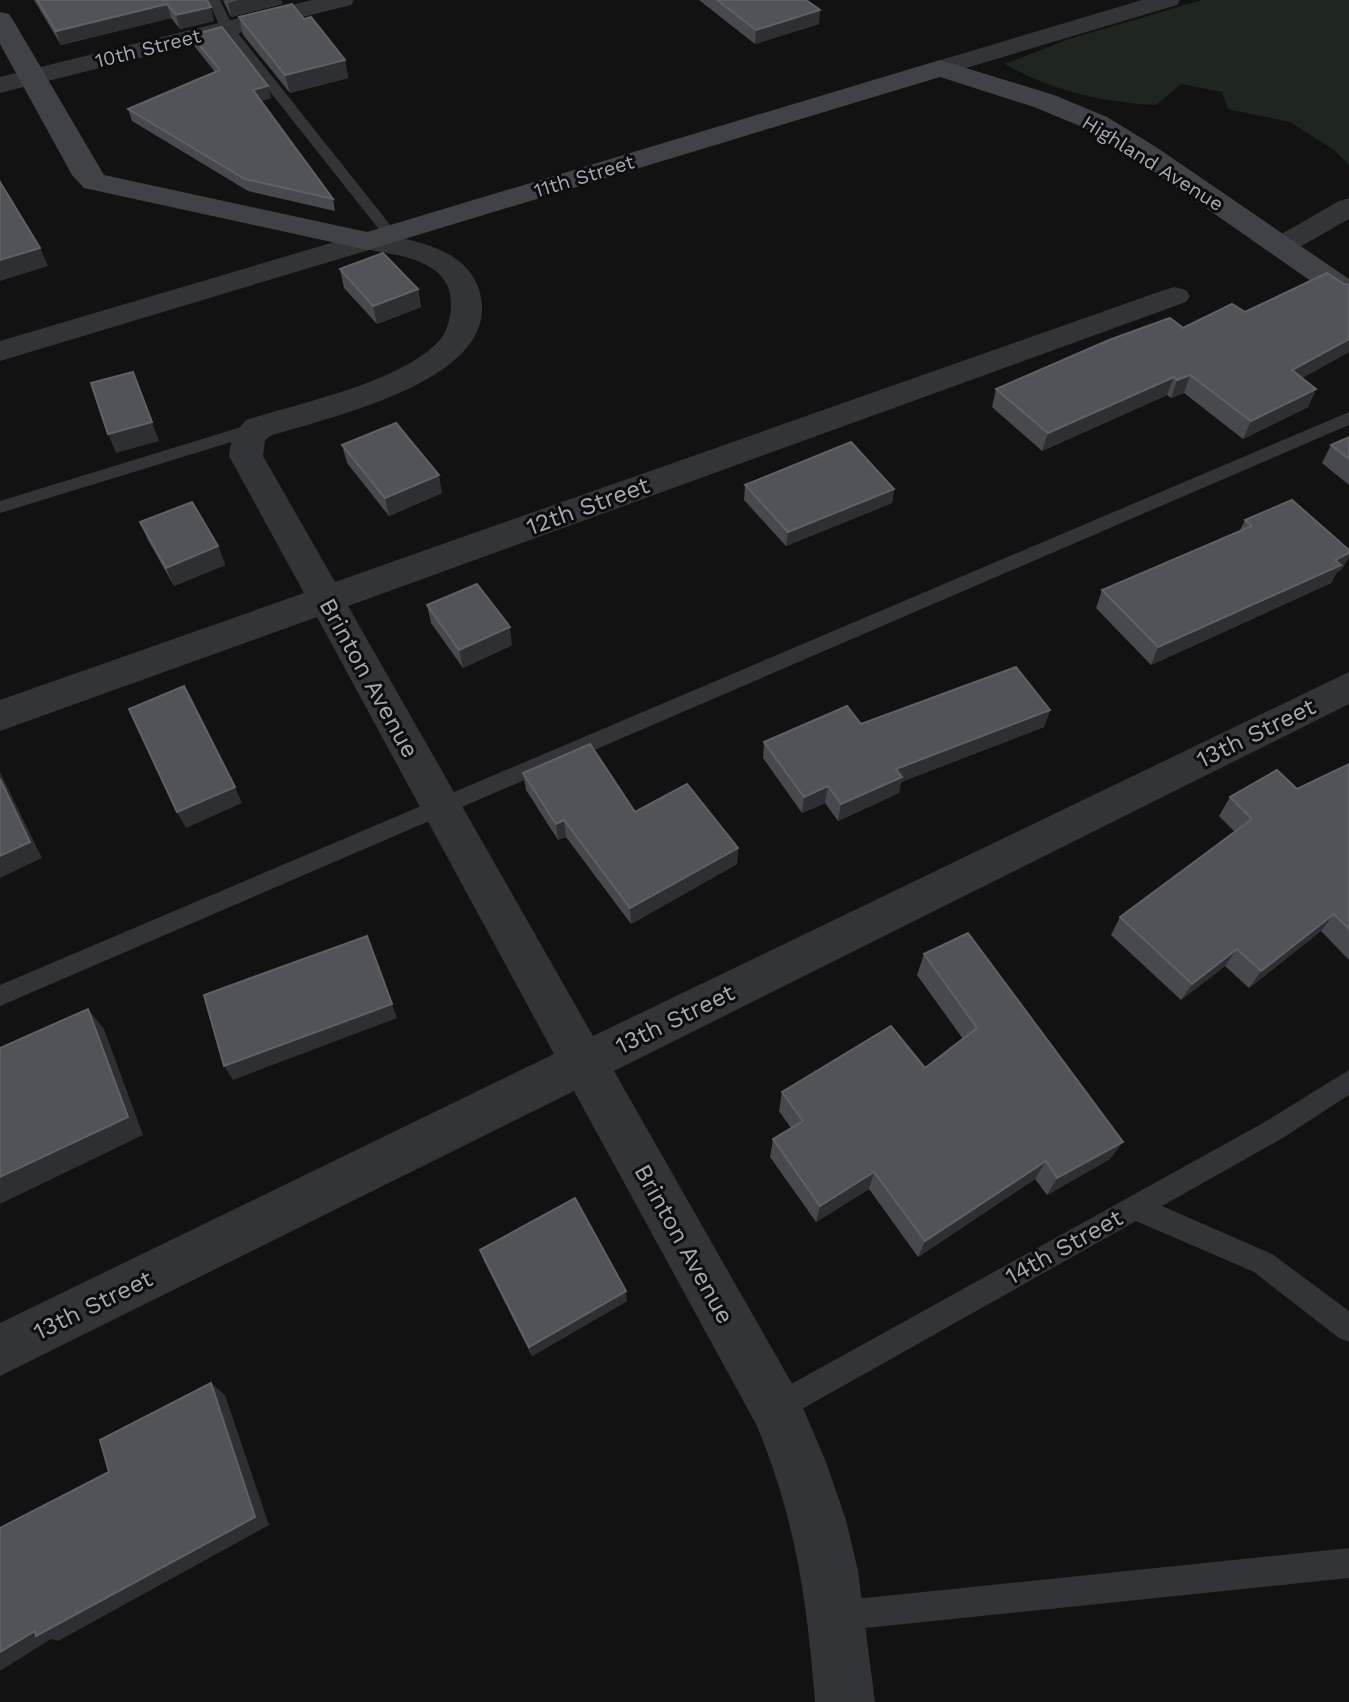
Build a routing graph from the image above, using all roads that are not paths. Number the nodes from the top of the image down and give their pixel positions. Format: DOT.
graph roads {
  1 [pos="214,0"];
  2 [pos="342,0"];
  3 [pos="1090,0"];
  4 [pos="1168,0"];
  5 [pos="1124,13"];
  6 [pos="0,20"];
  7 [pos="227,28"];
  8 [pos="940,68"];
  9 [pos="32,77"];
  10 [pos="0,85"];
  11 [pos="1349,207"];
  12 [pos="379,237"];
  13 [pos="1281,246"];
  14 [pos="1349,293"];
  15 [pos="1175,296"];
  16 [pos="0,351"];
  17 [pos="1349,418"];
  18 [pos="258,428"];
  19 [pos="0,507"];
  20 [pos="326,600"];
  21 [pos="1349,687"];
  22 [pos="0,716"];
  23 [pos="441,807"];
  24 [pos="0,996"];
  25 [pos="584,1064"];
  26 [pos="1349,1081"];
  27 [pos="1135,1208"];
  28 [pos="1349,1328"];
  29 [pos="0,1350"];
  30 [pos="776,1408"];
  31 [pos="1349,1563"];
  32 [pos="836,1616"];
  33 [pos="845,1702"];
  1 -- 7 [label="lane"];
  2 -- 7 [label="street, 10th Street"];
  3 -- 5 [label="street"];
  4 -- 5 [label="street, 11th Street"];
  5 -- 8 [label="street, 11th Street"];
  6 -- 9 [label="street"];
  7 -- 9 [label="street, 10th Street"];
  7 -- 12 [label="lane"];
  8 -- 12 [label="street, 11th Street"];
  8 -- 13 [label="street, Highland Avenue"];
  9 -- 10 [label="street, 10th Street"];
  9 -- 12 [label="street"];
  11 -- 13 [label="street"];
  12 -- 16 [label="street, 11th Street"];
  12 -- 18 [label="street"];
  13 -- 14 [label="street, Highland Avenue"];
  15 -- 20 [label="street, 12th Street"];
  17 -- 23 [label="lane"];
  18 -- 19 [label="lane"];
  18 -- 20 [label="street, Brinton Avenue"];
  20 -- 22 [label="street, 12th Street"];
  20 -- 23 [label="street, Brinton Avenue"];
  21 -- 25 [label="street, 13th Street"];
  23 -- 24 [label="lane"];
  23 -- 25 [label="street, Brinton Avenue"];
  25 -- 29 [label="street, 13th Street"];
  25 -- 30 [label="street, Brinton Avenue"];
  26 -- 27 [label="lane, 14th Street"];
  27 -- 28 [label="lane"];
  27 -- 30 [label="lane, 14th Street"];
  30 -- 32 [label="street, Brinton Avenue"];
  31 -- 32 [label="lane"];
  32 -- 33 [label="street, Brinton Avenue"];
}
